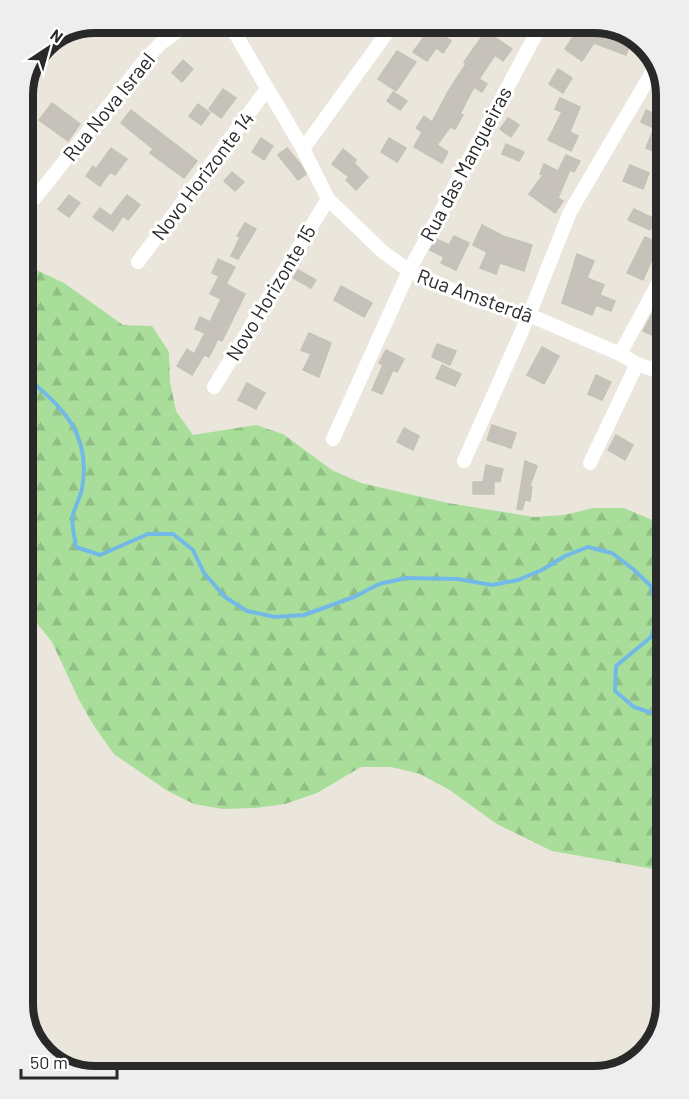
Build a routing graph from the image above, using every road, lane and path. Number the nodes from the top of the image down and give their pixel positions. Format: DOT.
graph roads {
  1 [pos="174,33"];
  2 [pos="235,33"];
  3 [pos="387,33"];
  4 [pos="537,33"];
  5 [pos="652,73"];
  6 [pos="267,89"];
  7 [pos="303,149"];
  8 [pos="35,198"];
  9 [pos="328,199"];
  10 [pos="138,262"];
  11 [pos="409,271"];
  12 [pos="656,287"];
  13 [pos="529,315"];
  14 [pos="620,354"];
  15 [pos="637,364"];
  16 [pos="656,370"];
  17 [pos="214,387"];
  18 [pos="333,439"];
  19 [pos="464,461"];
  20 [pos="590,463"];
  1 -- 8 [label="street, Rua Nova Israel"];
  2 -- 6 [label="street, Rua Amsterdã"];
  3 -- 7 [label="street"];
  4 -- 11 [label="street, Rua das Mangueiras"];
  5 -- 13 [label="street"];
  6 -- 7 [label="street, Rua Amsterdã"];
  6 -- 10 [label="street, Novo Horizonte 14"];
  7 -- 9 [label="street, Rua Amsterdã"];
  9 -- 11 [label="street, Rua Amsterdã"];
  9 -- 17 [label="street, Novo Horizonte 15"];
  11 -- 13 [label="street, Rua Amsterdã"];
  11 -- 18 [label="street, Rua das Mangueiras"];
  12 -- 14 [label="street"];
  13 -- 14 [label="street, Rua Amsterdã"];
  13 -- 19 [label="street"];
  14 -- 15 [label="street, Rua Amsterdã"];
  15 -- 16 [label="street, Rua Amsterdã"];
  15 -- 20 [label="street"];
}
